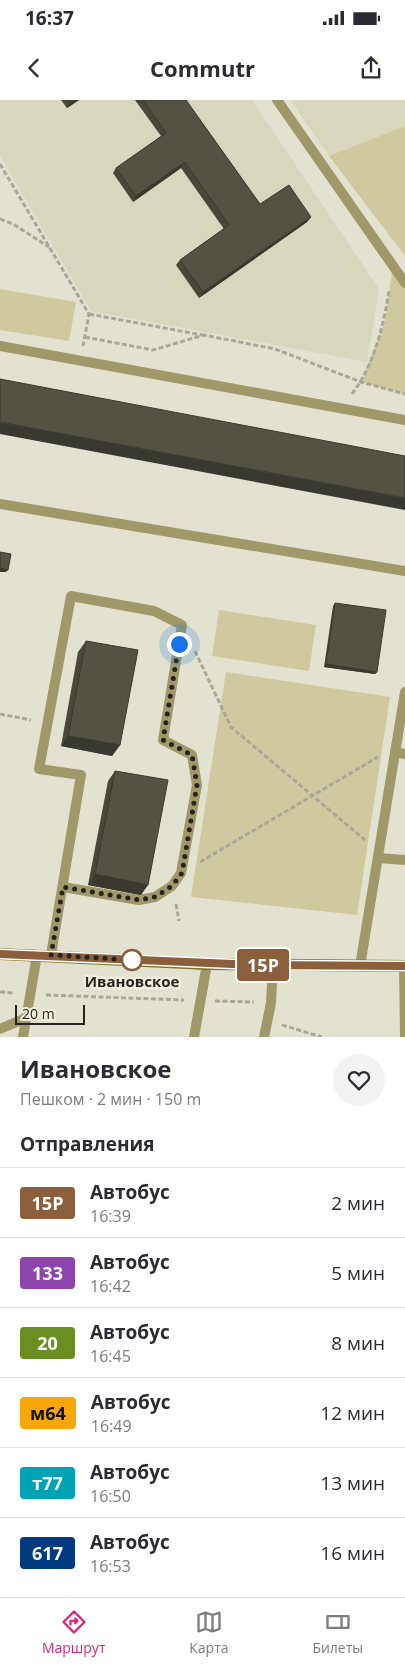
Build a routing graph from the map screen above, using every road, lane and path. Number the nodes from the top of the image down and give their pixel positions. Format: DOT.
graph roads {
  1 [pos="277,100"];
  2 [pos="0,164"];
  3 [pos="0,219"];
  4 [pos="50,248"];
  5 [pos="405,283"];
  6 [pos="390,284"];
  7 [pos="90,314"];
  8 [pos="204,335"];
  9 [pos="85,337"];
  10 [pos="0,346"];
  11 [pos="80,361"];
  12 [pos="361,382"];
  13 [pos="405,394"];
  14 [pos="405,420"];
  15 [pos="0,504"];
  16 [pos="405,571"];
  17 [pos="182,625"];
  18 [pos="405,692"];
  19 [pos="0,714"];
  20 [pos="47,723"];
  21 [pos="400,753"];
  22 [pos="314,795"];
  23 [pos="378,855"];
  24 [pos="404,860"];
  25 [pos="182,873"];
  26 [pos="63,887"];
  27 [pos="0,950"];
  28 [pos="0,954"];
  29 [pos="37,955"];
  30 [pos="51,955"];
  31 [pos="207,964"];
  32 [pos="273,965"];
  33 [pos="360,966"];
  34 [pos="405,966"];
  35 [pos="0,992"];
  36 [pos="31,994"];
  37 [pos="200,1001"];
  38 [pos="271,1003"];
  39 [pos="26,1018"];
  40 [pos="268,1021"];
  41 [pos="0,1029"];
  42 [pos="24,1037"];
  43 [pos="194,1037"];
  44 [pos="264,1037"];
  45 [pos="322,1037"];
  46 [pos="404,1037"];
  1 -- 5 [label="lane"];
  2 -- 4 [label="path"];
  3 -- 4 [label="path"];
  4 -- 7 [label="path"];
  6 -- 12 [label="path"];
  7 -- 8 [label="path"];
  7 -- 9 [label="path"];
  8 -- 9 [label="path"];
  8 -- 12 [label="path"];
  9 -- 11 [label="path"];
  10 -- 11 [label="lane"];
  11 -- 14 [label="lane"];
  12 -- 13 [label="path"];
  15 -- 16 [label="lane"];
  17 -- 20 [label="lane"];
  17 -- 22 [label="path"];
  17 -- 25 [label="lane"];
  18 -- 21 [label="lane"];
  19 -- 20 [label="path"];
  20 -- 26 [label="lane"];
  21 -- 22 [label="path"];
  21 -- 23 [label="lane"];
  22 -- 23 [label="path"];
  22 -- 25 [label="path"];
  23 -- 24 [label="lane"];
  23 -- 33 [label="lane"];
  25 -- 26 [label="lane"];
  26 -- 30 [label="lane"];
  27 -- 29 [label="main road"];
  28 -- 29 [label="main road"];
  29 -- 30 [label="main road"];
  29 -- 36 [label="lane"];
  30 -- 31 [label="main road"];
  31 -- 32 [label="main road"];
  31 -- 37 [label="lane"];
  32 -- 33 [label="main road"];
  32 -- 38 [label="lane"];
  33 -- 34 [label="main road"];
  34 -- 46 [label="lane"];
  35 -- 36 [label="path"];
  36 -- 37 [label="path"];
  36 -- 39 [label="lane"];
  37 -- 38 [label="path"];
  37 -- 43 [label="lane"];
  38 -- 40 [label="lane"];
  39 -- 41 [label="lane"];
  39 -- 42 [label="lane"];
  40 -- 44 [label="lane"];
  40 -- 45 [label="path"];
}
